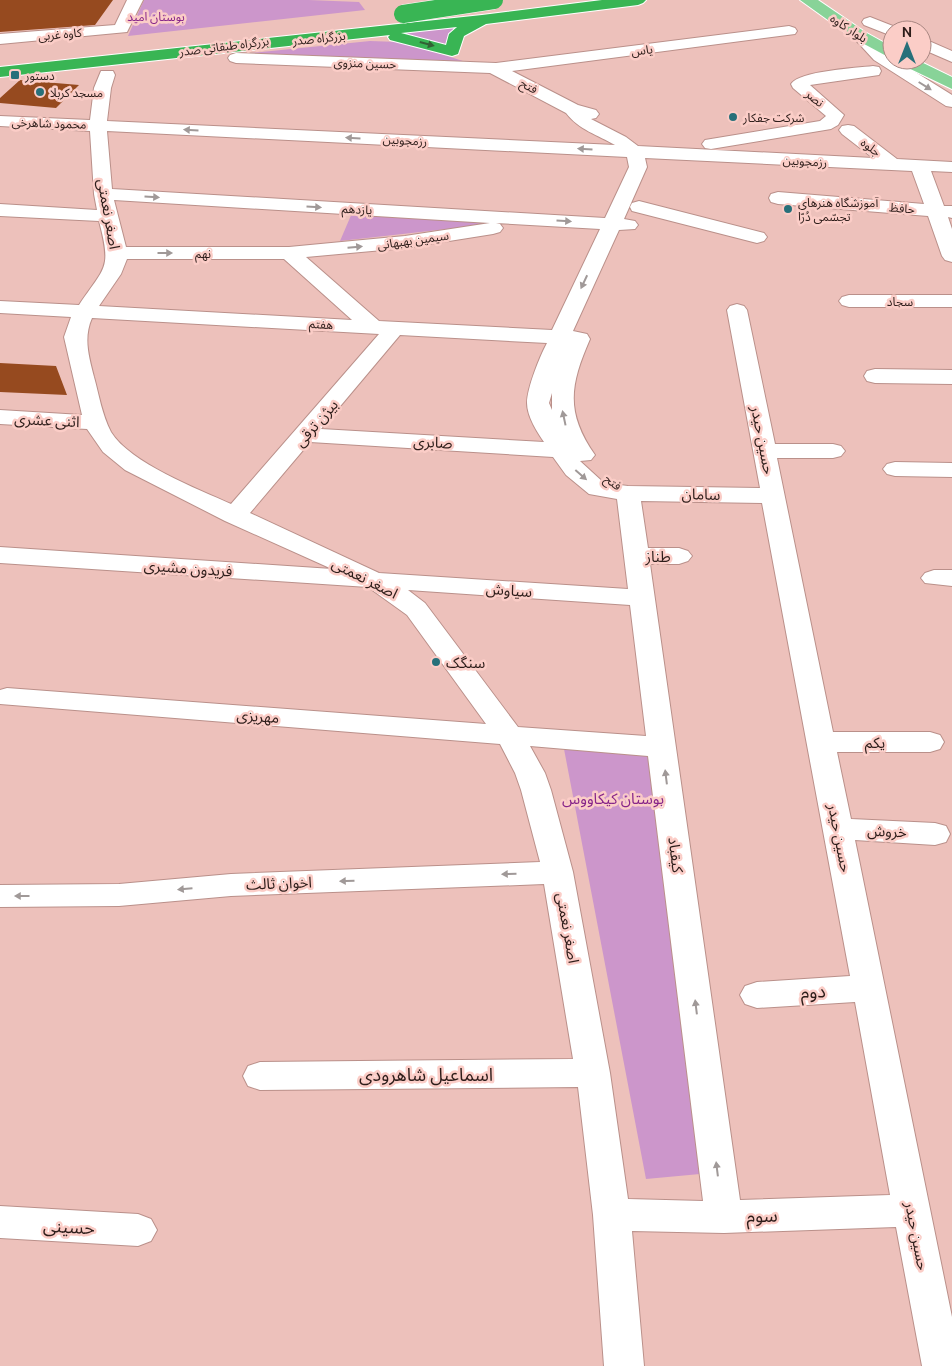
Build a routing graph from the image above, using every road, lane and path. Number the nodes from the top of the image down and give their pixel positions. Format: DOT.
graph roads {
  1 [pos="135,0"];
  2 [pos="494,0"];
  3 [pos="511,0"];
  4 [pos="519,0"];
  5 [pos="597,0"];
  6 [pos="638,0"];
  7 [pos="808,0"];
  8 [pos="855,12"];
  9 [pos="403,14"];
  10 [pos="383,15"];
  11 [pos="482,20"];
  12 [pos="870,22"];
  13 [pos="882,27"];
  14 [pos="882,29"];
  15 [pos="789,31"];
  16 [pos="125,35"];
  17 [pos="859,35"];
  18 [pos="344,36"];
  19 [pos="0,39"];
  20 [pos="882,48"];
  21 [pos="932,48"];
  22 [pos="452,50"];
  23 [pos="4,55"];
  24 [pos="952,57"];
  25 [pos="236,58"];
  26 [pos="932,58"];
  27 [pos="495,68"];
  28 [pos="952,69"];
  29 [pos="924,70"];
  30 [pos="0,72"];
  31 [pos="873,72"];
  32 [pos="107,75"];
  33 [pos="952,84"];
  34 [pos="952,102"];
  35 [pos="0,121"];
  36 [pos="99,125"];
  37 [pos="848,130"];
  38 [pos="742,140"];
  39 [pos="635,149"];
  40 [pos="662,153"];
  41 [pos="730,157"];
  42 [pos="894,164"];
  43 [pos="952,167"];
  44 [pos="921,169"];
  45 [pos="952,173"];
  46 [pos="778,198"];
  47 [pos="105,205"];
  48 [pos="0,210"];
  49 [pos="944,212"];
  50 [pos="627,219"];
  51 [pos="536,220"];
  52 [pos="757,236"];
  53 [pos="116,253"];
  54 [pos="289,253"];
  55 [pos="952,256"];
  56 [pos="848,301"];
  57 [pos="952,302"];
  58 [pos="0,307"];
  59 [pos="738,310"];
  60 [pos="83,312"];
  61 [pos="384,328"];
  62 [pos="569,337"];
  63 [pos="875,376"];
  64 [pos="952,377"];
  65 [pos="0,417"];
  66 [pos="94,423"];
  67 [pos="306,434"];
  68 [pos="570,450"];
  69 [pos="765,451"];
  70 [pos="833,451"];
  71 [pos="895,469"];
  72 [pos="952,470"];
  73 [pos="628,493"];
  74 [pos="773,496"];
  75 [pos="234,516"];
  76 [pos="0,555"];
  77 [pos="637,556"];
  78 [pos="679,556"];
  79 [pos="375,581"];
  80 [pos="643,598"];
  81 [pos="7,697"];
  82 [pos="509,735"];
  83 [pos="821,742"];
  84 [pos="930,742"];
  85 [pos="662,747"];
  86 [pos="838,829"];
  87 [pos="935,834"];
  88 [pos="558,872"];
  89 [pos="0,896"];
  90 [pos="868,988"];
  91 [pos="757,995"];
  92 [pos="593,1073"];
  93 [pos="260,1076"];
  94 [pos="912,1210"];
  95 [pos="612,1215"];
  96 [pos="724,1217"];
  97 [pos="0,1222"];
  98 [pos="138,1230"];
  99 [pos="624,1366"];
  100 [pos="942,1366"];
  1 -- 16 [label="street"];
  2 -- 9 [label="highway, bridge"];
  3 -- 10 [label="highway"];
  4 -- 9 [label="highway, بزرگراه طبقاتی صدر, bridge"];
  5 -- 30 [label="highway, بزرگراه طبقاتی صدر"];
  6 -- 11 [label="highway, بزرگراه صدر"];
  7 -- 17 [label="main road, بلوار کاوه"];
  8 -- 12 [label="main road, بلوار کاوه"];
  9 -- 23 [label="highway, بزرگراه طبقاتی صدر"];
  11 -- 18 [label="highway, بزرگراه صدر"];
  11 -- 22 [label="highway"];
  12 -- 13 [label="street"];
  12 -- 14 [label="main road, بلوار کاوه"];
  15 -- 27 [label="street, یاس"];
  16 -- 19 [label="street, کاوه غربی"];
  16 -- 23 [label="highway"];
  17 -- 20 [label="main road, بلوار کاوه"];
  17 -- 34 [label="street, one-way"];
  18 -- 22 [label="highway, one-way"];
  18 -- 30 [label="highway, بزرگراه صدر"];
  21 -- 24 [label="street"];
  22 -- 27 [label="street, فتح"];
  25 -- 27 [label="street, حسین منزوی"];
  26 -- 28 [label="main road"];
  27 -- 39 [label="street, فتح"];
  29 -- 33 [label="main road"];
  31 -- 38 [label="street, نصر"];
  32 -- 36 [label="street, اصغر نعمتی"];
  35 -- 36 [label="street, محمود شاهرخی"];
  39 -- 36 [label="street, رزمجوبین, one-way"];
  36 -- 47 [label="street, اصغر نعمتی"];
  37 -- 42 [label="street, جلوه"];
  38 -- 40 [label="street, نصر"];
  38 -- 41 [label="street"];
  39 -- 40 [label="street, رزمجوبین"];
  39 -- 50 [label="street, فتح"];
  40 -- 41 [label="street, رزمجوبین"];
  40 -- 44 [label="street, رزمجوبین"];
  40 -- 50 [label="street, فتح"];
  41 -- 42 [label="street, رزمجوبین"];
  42 -- 44 [label="street, رزمجوبین"];
  43 -- 44 [label="street, رزمجوبین"];
  44 -- 45 [label="street, رزمجوبین"];
  44 -- 49 [label="street"];
  46 -- 49 [label="street, حافظ"];
  47 -- 48 [label="street, یازدهم"];
  47 -- 51 [label="street, یازدهم, one-way"];
  47 -- 53 [label="street, اصغر نعمتی"];
  49 -- 55 [label="street"];
  51 -- 50 [label="street, یازدهم, one-way"];
  50 -- 52 [label="street, یازدهم"];
  50 -- 62 [label="street, فتح"];
  54 -- 51 [label="street, سیمین بهبهانی, one-way"];
  53 -- 54 [label="street, نهم, one-way"];
  53 -- 60 [label="street, اصغر نعمتی"];
  54 -- 61 [label="street"];
  56 -- 57 [label="street, سجاد"];
  58 -- 60 [label="street, هفتم"];
  59 -- 69 [label="street, حسین حیدر"];
  60 -- 61 [label="street, هفتم"];
  60 -- 66 [label="street, اصغر نعمتی"];
  61 -- 62 [label="street, هفتم"];
  61 -- 67 [label="street, بیژن ترقی"];
  62 -- 68 [label="street, فتح"];
  63 -- 64 [label="street"];
  65 -- 66 [label="street, اثنی عشری"];
  66 -- 75 [label="street, اصغر نعمتی"];
  67 -- 68 [label="street, صابری"];
  67 -- 75 [label="street, بیژن ترقی"];
  68 -- 73 [label="street, فتح"];
  69 -- 70 [label="street"];
  69 -- 74 [label="street, حسین حیدر"];
  71 -- 72 [label="street"];
  73 -- 74 [label="street, سامان"];
  73 -- 77 [label="street, کیقباد"];
  74 -- 83 [label="street, حسین حیدر"];
  75 -- 79 [label="street, اصغر نعمتی"];
  76 -- 79 [label="street, فریدون مشیری"];
  77 -- 78 [label="street, طناز"];
  77 -- 80 [label="street, کیقباد"];
  79 -- 80 [label="street, سیاوش"];
  79 -- 82 [label="street, اصغر نعمتی"];
  80 -- 85 [label="street, کیقباد"];
  81 -- 82 [label="street, مهریزی"];
  82 -- 85 [label="street, مهریزی"];
  82 -- 88 [label="street, اصغر نعمتی"];
  83 -- 84 [label="street, یکم"];
  83 -- 86 [label="street, حسین حیدر"];
  96 -- 85 [label="street, کیقباد, one-way"];
  86 -- 87 [label="street, خروش"];
  86 -- 90 [label="street, حسین حیدر"];
  88 -- 89 [label="street, اخوان ثالث, one-way"];
  88 -- 92 [label="street, اصغر نعمتی"];
  90 -- 91 [label="street, دوم"];
  90 -- 94 [label="street, حسین حیدر"];
  92 -- 93 [label="street, اسماعیل شاهرودی"];
  92 -- 95 [label="street, اصغر نعمتی"];
  94 -- 96 [label="street, سوم"];
  94 -- 100 [label="street, حسین حیدر"];
  95 -- 96 [label="street, سوم"];
  95 -- 99 [label="street, اصغر نعمتی"];
  97 -- 98 [label="street, حسینی"];
}
